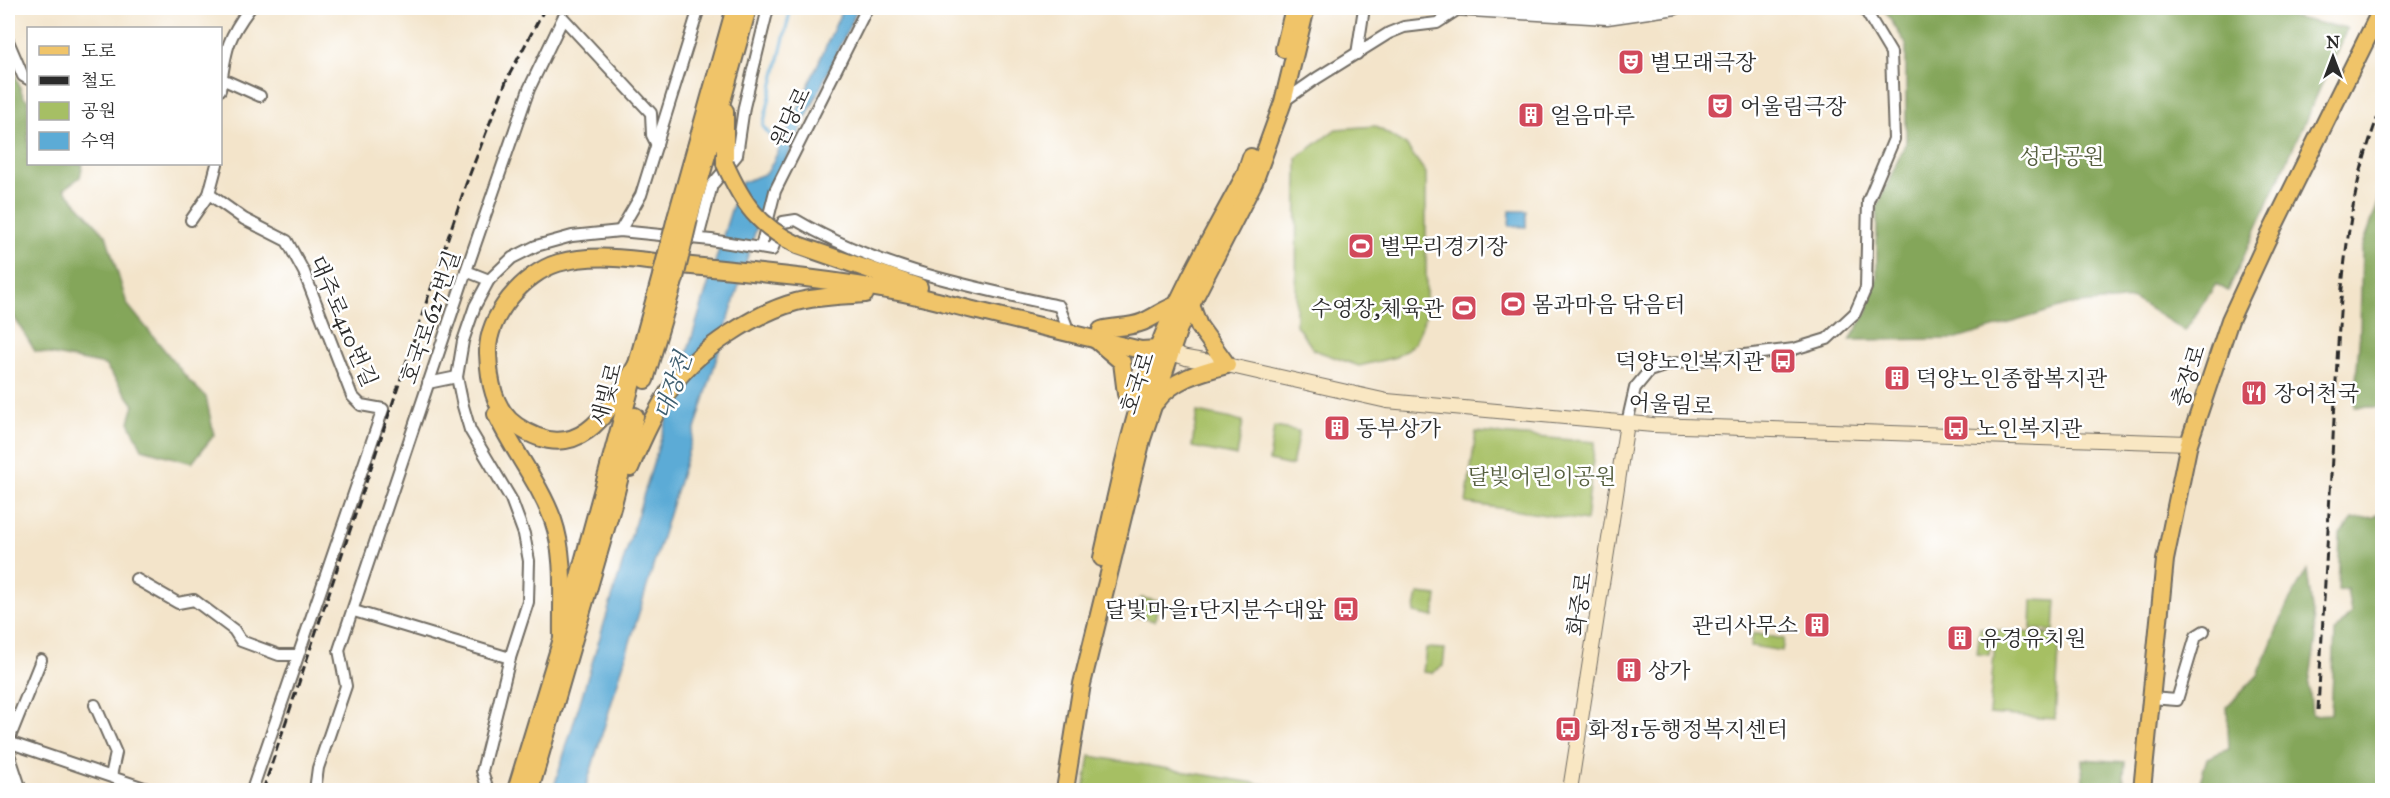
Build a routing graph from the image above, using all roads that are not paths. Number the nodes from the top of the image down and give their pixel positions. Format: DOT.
graph roads {
  1 [pos="250,8"];
  2 [pos="699,8"];
  3 [pos="735,8"];
  4 [pos="748,8"];
  5 [pos="768,8"];
  6 [pos="867,8"];
  7 [pos="1294,8"];
  8 [pos="1306,8"];
  9 [pos="1364,8"];
  10 [pos="1437,8"];
  11 [pos="1676,8"];
  12 [pos="1855,8"];
  13 [pos="2367,8"];
  14 [pos="2382,8"];
  15 [pos="1460,9"];
  16 [pos="1865,11"];
  17 [pos="2382,31"];
  18 [pos="8,41"];
  19 [pos="2363,45"];
  20 [pos="1358,54"];
  21 [pos="222,77"];
  22 [pos="27,78"];
  23 [pos="222,84"];
  24 [pos="726,86"];
  25 [pos="260,96"];
  26 [pos="1283,102"];
  27 [pos="657,145"];
  28 [pos="217,165"];
  29 [pos="209,194"];
  30 [pos="683,219"];
  31 [pos="191,220"];
  32 [pos="620,231"];
  33 [pos="698,238"];
  34 [pos="758,247"];
  35 [pos="677,270"];
  36 [pos="465,271"];
  37 [pos="786,272"];
  38 [pos="489,280"];
  39 [pos="898,292"];
  40 [pos="951,295"];
  41 [pos="1184,305"];
  42 [pos="1066,324"];
  43 [pos="1098,335"];
  44 [pos="1164,351"];
  45 [pos="639,361"];
  46 [pos="1227,364"];
  47 [pos="457,377"];
  48 [pos="428,382"];
  49 [pos="1146,406"];
  50 [pos="1627,423"];
  51 [pos="2189,443"];
  52 [pos="613,504"];
  53 [pos="136,579"];
  54 [pos="354,611"];
  55 [pos="2204,631"];
  56 [pos="562,639"];
  57 [pos="297,655"];
  58 [pos="510,658"];
  59 [pos="41,660"];
  60 [pos="2150,698"];
  61 [pos="95,705"];
  62 [pos="8,742"];
  63 [pos="111,776"];
  64 [pos="123,786"];
  65 [pos="21,790"];
  66 [pos="150,790"];
  67 [pos="252,790"];
  68 [pos="315,790"];
  69 [pos="488,790"];
  70 [pos="516,790"];
  71 [pos="530,790"];
  72 [pos="1054,790"];
  73 [pos="1065,790"];
  74 [pos="1570,790"];
  75 [pos="2142,790"];
  1 -- 21 [label="street"];
  2 -- 27 [label="street"];
  3 -- 30 [label="main road, 새빛로"];
  4 -- 24 [label="main road, 새빛로"];
  5 -- 33 [label="street"];
  6 -- 34 [label="street, 원당로"];
  7 -- 41 [label="main road, 호국로"];
  8 -- 26 [label="main road, 호국로"];
  9 -- 20 [label="street"];
  10 -- 15 [label="street"];
  11 -- 15 [label="street"];
  12 -- 16 [label="street"];
  13 -- 19 [label="main road"];
  14 -- 19 [label="main road, 충장로"];
  15 -- 20 [label="street"];
  16 -- 50 [label="street"];
  17 -- 19 [label="main road"];
  18 -- 22 [label="street"];
  19 -- 51 [label="main road, 충장로"];
  20 -- 26 [label="street"];
  23 -- 25 [label="street"];
  24 -- 30 [label="main road, 새빛로"];
  24 -- 40 [label="main road, bridge"];
  26 -- 41 [label="main road, 호국로"];
  27 -- 32 [label="street"];
  27 -- 36 [label="street, 호국로627번길"];
  28 -- 29 [label="street"];
  29 -- 31 [label="street"];
  29 -- 57 [label="street, 대주로410번길"];
  30 -- 35 [label="main road, 새빛로, bridge"];
  32 -- 33 [label="street"];
  32 -- 38 [label="street"];
  33 -- 34 [label="street"];
  34 -- 42 [label="street"];
  35 -- 37 [label="main road"];
  35 -- 45 [label="main road, 새빛로"];
  35 -- 45 [label="main road"];
  35 -- 52 [label="main road, 새빛로"];
  35 -- 56 [label="main road"];
  36 -- 38 [label="street"];
  36 -- 48 [label="street, 호국로627번길"];
  37 -- 39 [label="main road"];
  37 -- 40 [label="main road"];
  38 -- 47 [label="street"];
  39 -- 43 [label="main road"];
  39 -- 52 [label="main road"];
  40 -- 42 [label="main road"];
  41 -- 43 [label="main road"];
  41 -- 44 [label="main road, 호국로"];
  41 -- 46 [label="main road"];
  42 -- 43 [label="main road"];
  43 -- 44 [label="main road"];
  43 -- 49 [label="main road"];
  44 -- 46 [label="main road, 어울림로"];
  44 -- 49 [label="main road, 호국로"];
  45 -- 56 [label="main road, 새빛로"];
  46 -- 49 [label="main road"];
  46 -- 50 [label="main road, 어울림로"];
  47 -- 48 [label="street"];
  47 -- 58 [label="street"];
  48 -- 54 [label="street, 호국로627번길"];
  49 -- 72 [label="main road, 호국로"];
  49 -- 73 [label="main road, 호국로"];
  50 -- 51 [label="main road, 어울림로"];
  50 -- 74 [label="main road, 화중로"];
  51 -- 60 [label="main road, 충장로"];
  52 -- 71 [label="main road, 새빛로"];
  53 -- 57 [label="street"];
  54 -- 58 [label="street"];
  54 -- 68 [label="street, 호국로627번길"];
  55 -- 60 [label="street"];
  56 -- 70 [label="main road, 새빛로"];
  57 -- 67 [label="street, 대주로410번길"];
  58 -- 69 [label="street"];
  59 -- 62 [label="street"];
  60 -- 75 [label="main road, 충장로"];
  61 -- 63 [label="street"];
  62 -- 63 [label="street"];
  62 -- 65 [label="street"];
  63 -- 64 [label="street"];
  64 -- 66 [label="street"];
}
